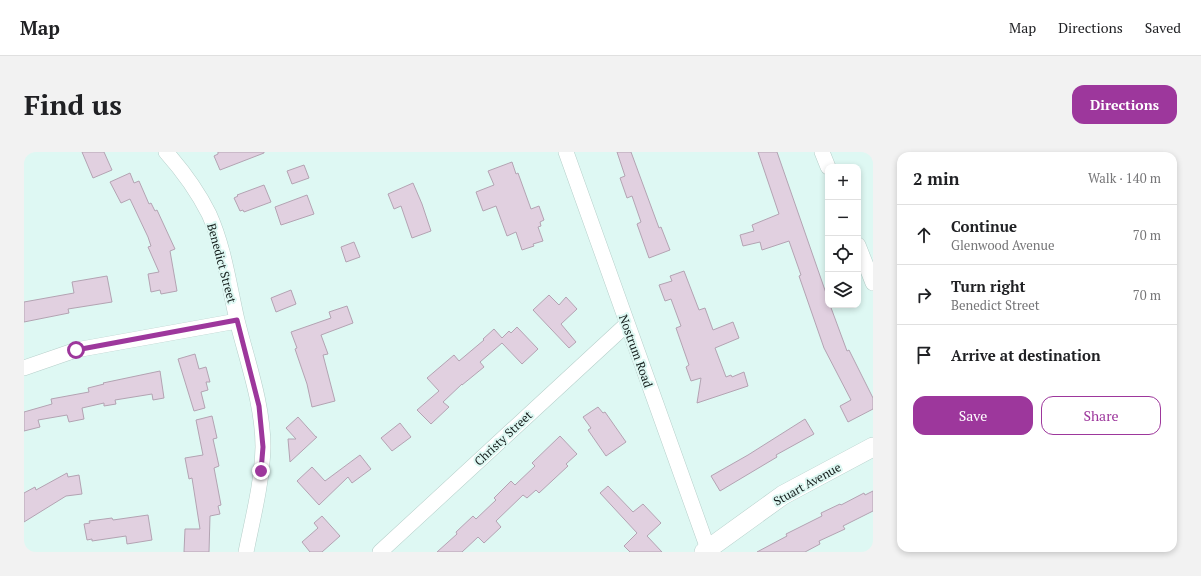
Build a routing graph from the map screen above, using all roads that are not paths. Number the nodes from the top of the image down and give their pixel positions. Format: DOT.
graph roads {
  1 [pos="566,152"];
  2 [pos="822,152"];
  3 [pos="169,153"];
  4 [pos="827,164"];
  5 [pos="861,253"];
  6 [pos="873,283"];
  7 [pos="237,320"];
  8 [pos="627,324"];
  9 [pos="24,368"];
  10 [pos="873,447"];
  11 [pos="706,550"];
  12 [pos="246,552"];
  13 [pos="380,552"];
  1 -- 8 [label="street, Nostrum Road"];
  2 -- 4 [label="street"];
  3 -- 7 [label="street, Benedict Street"];
  5 -- 6 [label="street"];
  7 -- 9 [label="street"];
  7 -- 12 [label="street, Benedict Street"];
  8 -- 11 [label="street, Nostrum Road"];
  8 -- 13 [label="street, Christy Street"];
  10 -- 11 [label="street, Stuart Avenue"];
}
